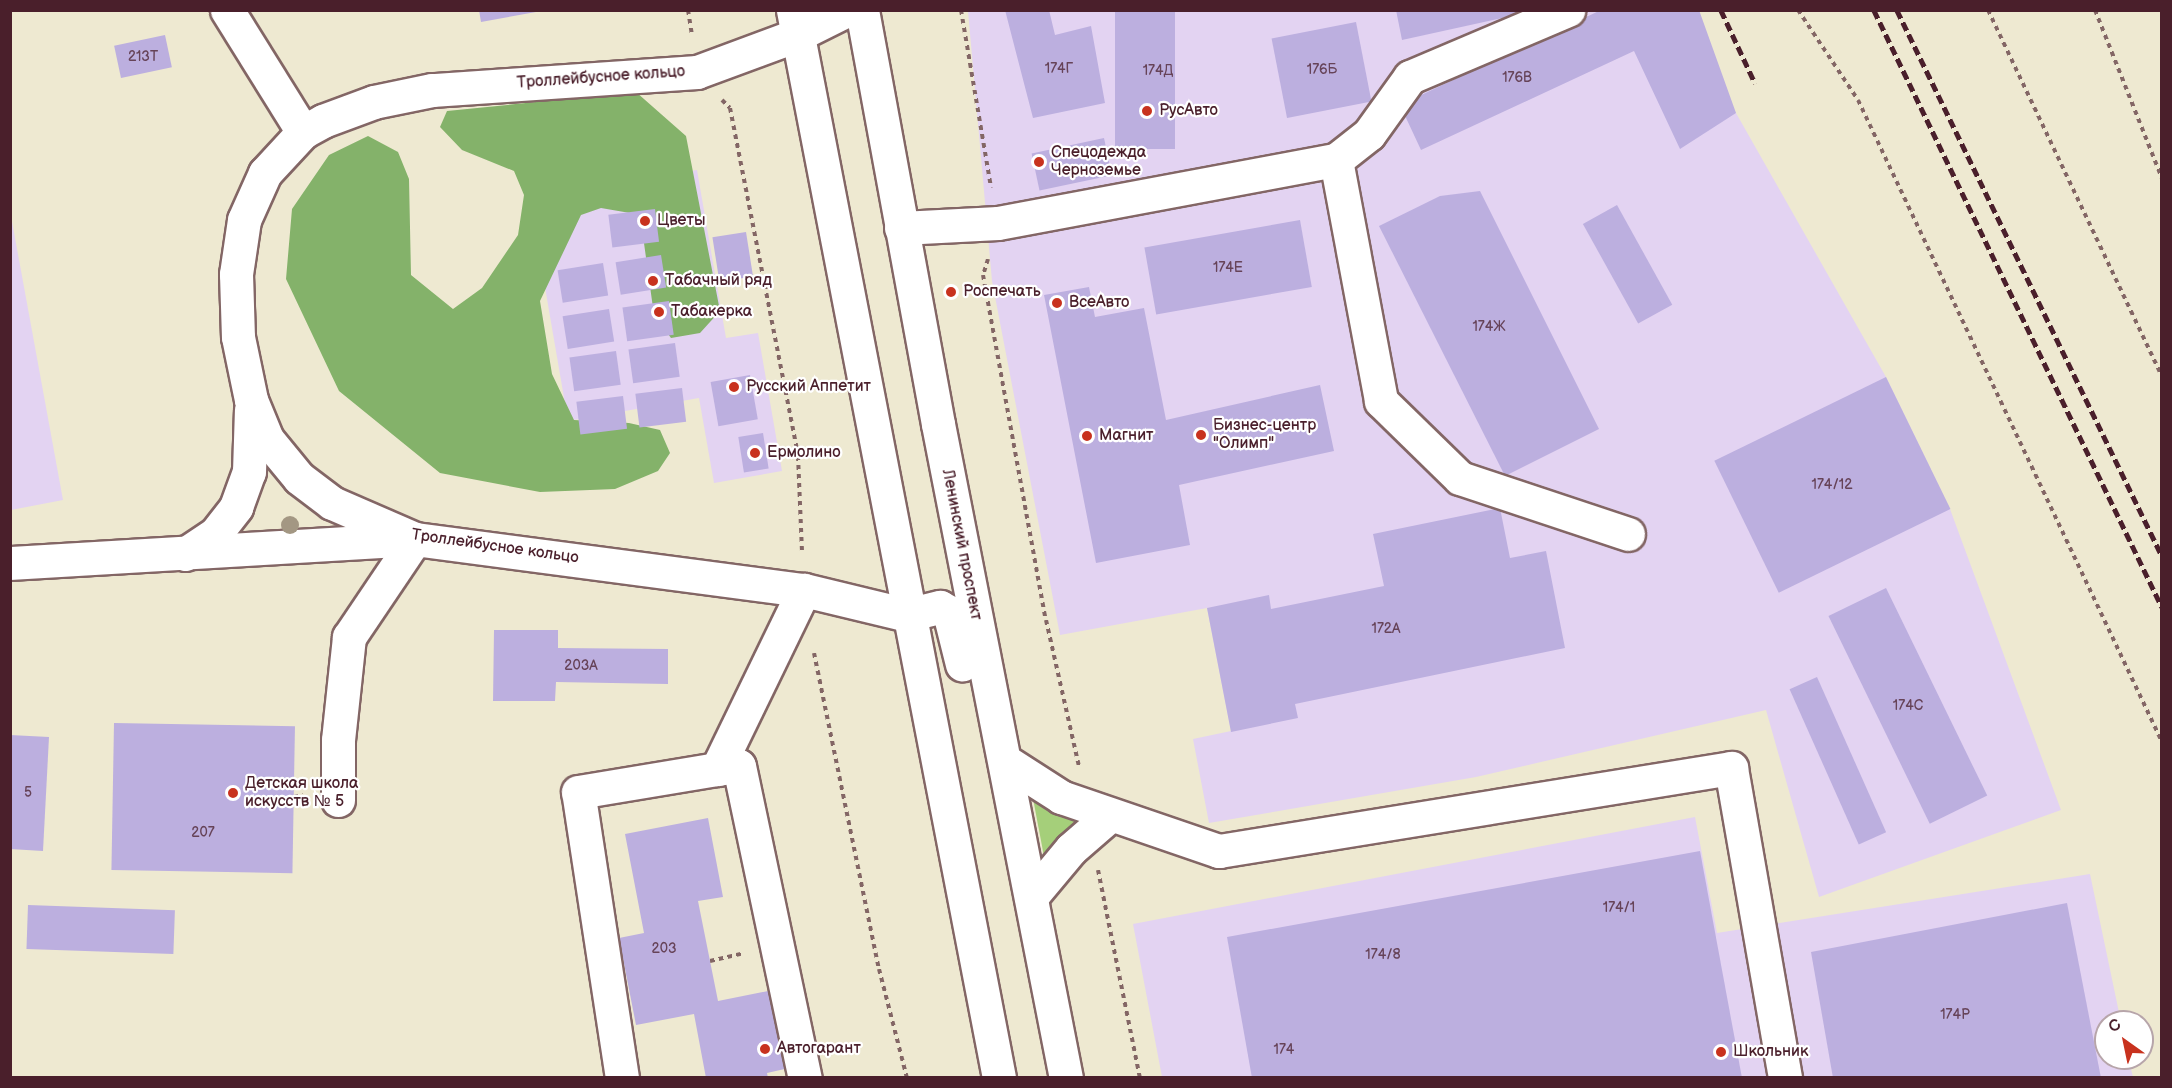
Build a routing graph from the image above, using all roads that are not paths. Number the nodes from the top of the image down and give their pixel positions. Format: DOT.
graph roads {
  1 [pos="227,10"];
  2 [pos="847,10"];
  3 [pos="862,10"];
  4 [pos="1568,10"];
  5 [pos="795,23"];
  6 [pos="303,132"];
  7 [pos="1336,160"];
  8 [pos="902,228"];
  9 [pos="251,400"];
  10 [pos="1628,534"];
  11 [pos="415,539"];
  12 [pos="185,554"];
  13 [pos="10,563"];
  14 [pos="804,590"];
  15 [pos="907,615"];
  16 [pos="997,729"];
  17 [pos="1005,761"];
  18 [pos="717,769"];
  19 [pos="338,800"];
  20 [pos="1093,819"];
  21 [pos="1031,897"];
  22 [pos="622,1077"];
  23 [pos="805,1077"];
  24 [pos="999,1077"];
  25 [pos="1066,1077"];
  26 [pos="1785,1077"];
  1 -- 6 [label="main road"];
  2 -- 5 [label="main road"];
  3 -- 8 [label="main road, Ленинский проспект"];
  4 -- 7 [label="main road"];
  5 -- 6 [label="main road, Троллейбусное кольцо"];
  5 -- 15 [label="main road"];
  6 -- 9 [label="main road, Троллейбусное кольцо"];
  7 -- 8 [label="main road"];
  7 -- 10 [label="main road"];
  8 -- 16 [label="main road, Ленинский проспект"];
  9 -- 11 [label="main road, Троллейбусное кольцо"];
  9 -- 12 [label="main road"];
  11 -- 12 [label="main road"];
  11 -- 14 [label="main road, Троллейбусное кольцо"];
  11 -- 19 [label="main road"];
  12 -- 13 [label="main road"];
  14 -- 15 [label="main road, Троллейбусное кольцо"];
  14 -- 18 [label="main road"];
  15 -- 16 [label="main road"];
  15 -- 24 [label="main road"];
  16 -- 17 [label="main road, Ленинский проспект"];
  17 -- 20 [label="main road"];
  17 -- 21 [label="main road, Ленинский проспект"];
  18 -- 22 [label="main road"];
  18 -- 23 [label="main road"];
  20 -- 21 [label="main road"];
  20 -- 26 [label="main road"];
  21 -- 25 [label="main road, Ленинский проспект"];
}
